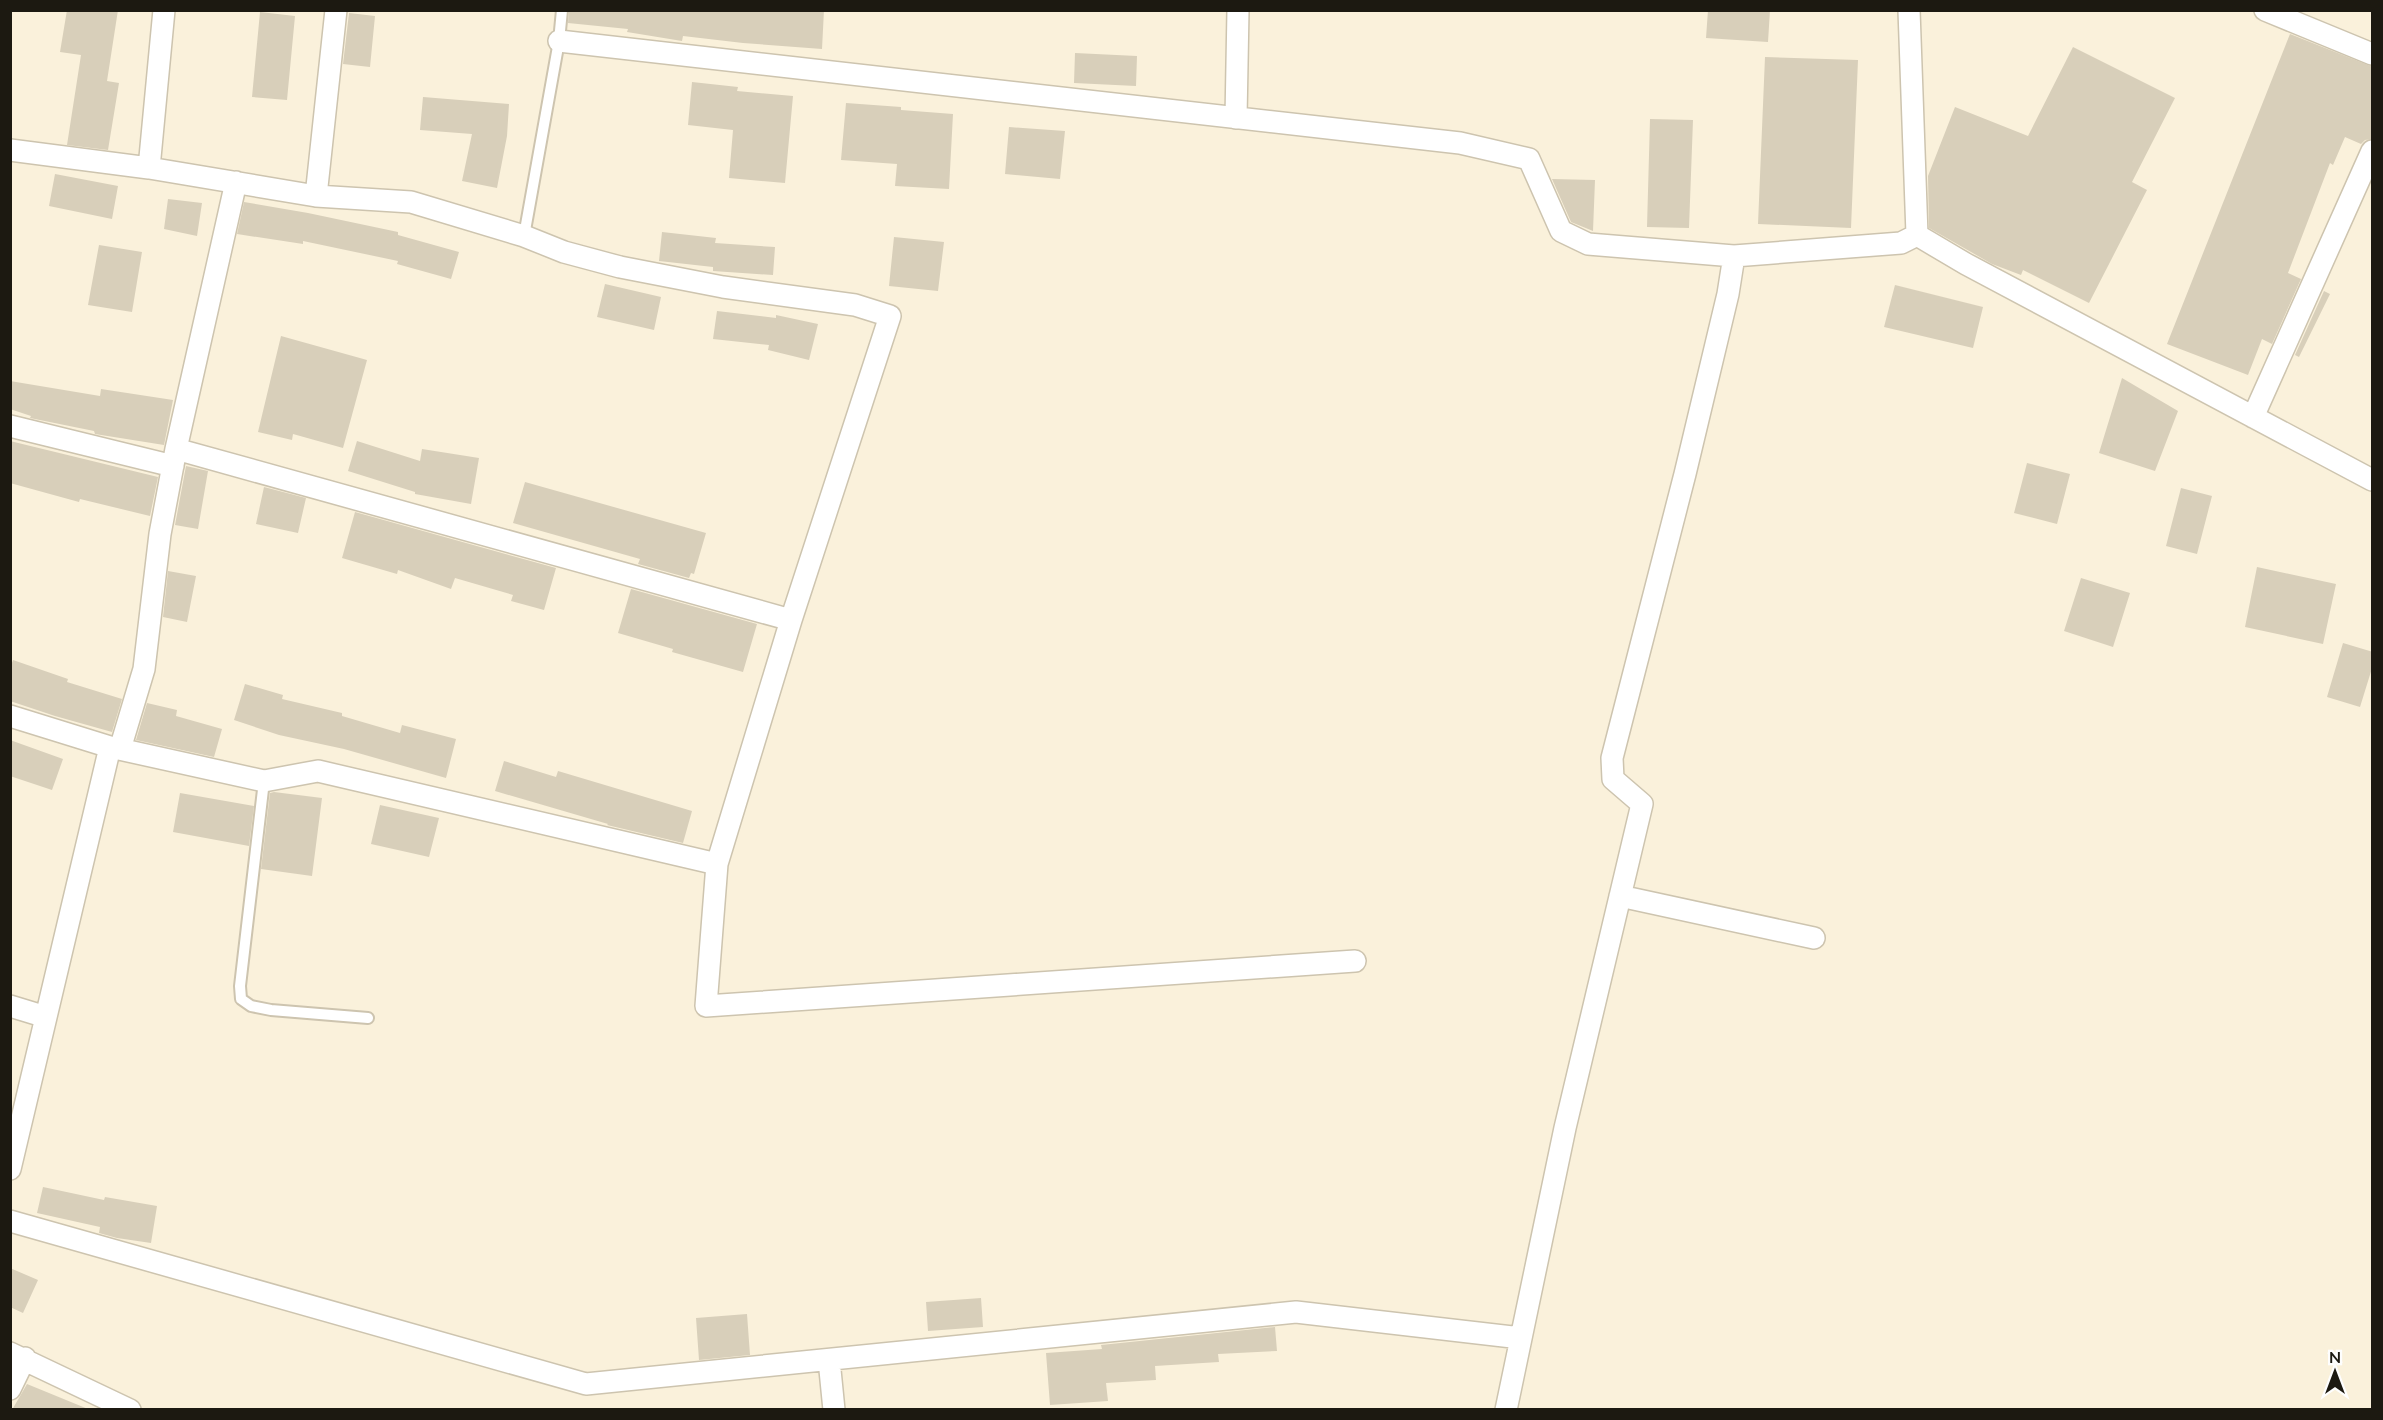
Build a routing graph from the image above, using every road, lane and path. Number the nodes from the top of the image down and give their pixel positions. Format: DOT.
graph roads {
  1 [pos="164,10"];
  2 [pos="336,10"];
  3 [pos="562,10"];
  4 [pos="1238,10"];
  5 [pos="1909,10"];
  6 [pos="2265,10"];
  7 [pos="559,41"];
  8 [pos="2373,54"];
  9 [pos="1236,118"];
  10 [pos="10,150"];
  11 [pos="2373,151"];
  12 [pos="149,168"];
  13 [pos="236,182"];
  14 [pos="316,196"];
  15 [pos="1917,234"];
  16 [pos="524,236"];
  17 [pos="1734,256"];
  18 [pos="2253,417"];
  19 [pos="10,426"];
  20 [pos="175,458"];
  21 [pos="2373,480"];
  22 [pos="791,620"];
  23 [pos="10,716"];
  24 [pos="115,748"];
  25 [pos="264,781"];
  26 [pos="717,864"];
  27 [pos="1620,896"];
  28 [pos="1814,939"];
  29 [pos="1356,961"];
  30 [pos="10,1006"];
  31 [pos="46,1017"];
  32 [pos="368,1018"];
  33 [pos="10,1169"];
  34 [pos="10,1221"];
  35 [pos="1521,1338"];
  36 [pos="18,1356"];
  37 [pos="829,1360"];
  38 [pos="10,1389"];
  39 [pos="130,1410"];
  40 [pos="834,1410"];
  41 [pos="1506,1410"];
  1 -- 12 [label="street"];
  2 -- 14 [label="street"];
  3 -- 7 [label="lane"];
  4 -- 9 [label="street"];
  5 -- 15 [label="street"];
  6 -- 8 [label="street"];
  7 -- 9 [label="street"];
  7 -- 16 [label="lane"];
  9 -- 17 [label="street"];
  10 -- 12 [label="street"];
  11 -- 18 [label="street"];
  12 -- 13 [label="street"];
  13 -- 14 [label="street"];
  13 -- 20 [label="street"];
  14 -- 16 [label="street"];
  15 -- 17 [label="street"];
  15 -- 18 [label="street"];
  16 -- 22 [label="street"];
  17 -- 27 [label="street"];
  18 -- 21 [label="street"];
  19 -- 20 [label="street"];
  20 -- 22 [label="street"];
  20 -- 24 [label="street"];
  22 -- 26 [label="street"];
  23 -- 24 [label="street"];
  24 -- 25 [label="street"];
  24 -- 31 [label="street"];
  25 -- 26 [label="street"];
  25 -- 32 [label="lane"];
  26 -- 29 [label="street"];
  27 -- 28 [label="street"];
  27 -- 35 [label="street"];
  30 -- 31 [label="street"];
  31 -- 33 [label="street"];
  34 -- 37 [label="street"];
  35 -- 37 [label="street"];
  35 -- 41 [label="street"];
  36 -- 38 [label="street"];
  36 -- 39 [label="street"];
  37 -- 40 [label="street"];
}
